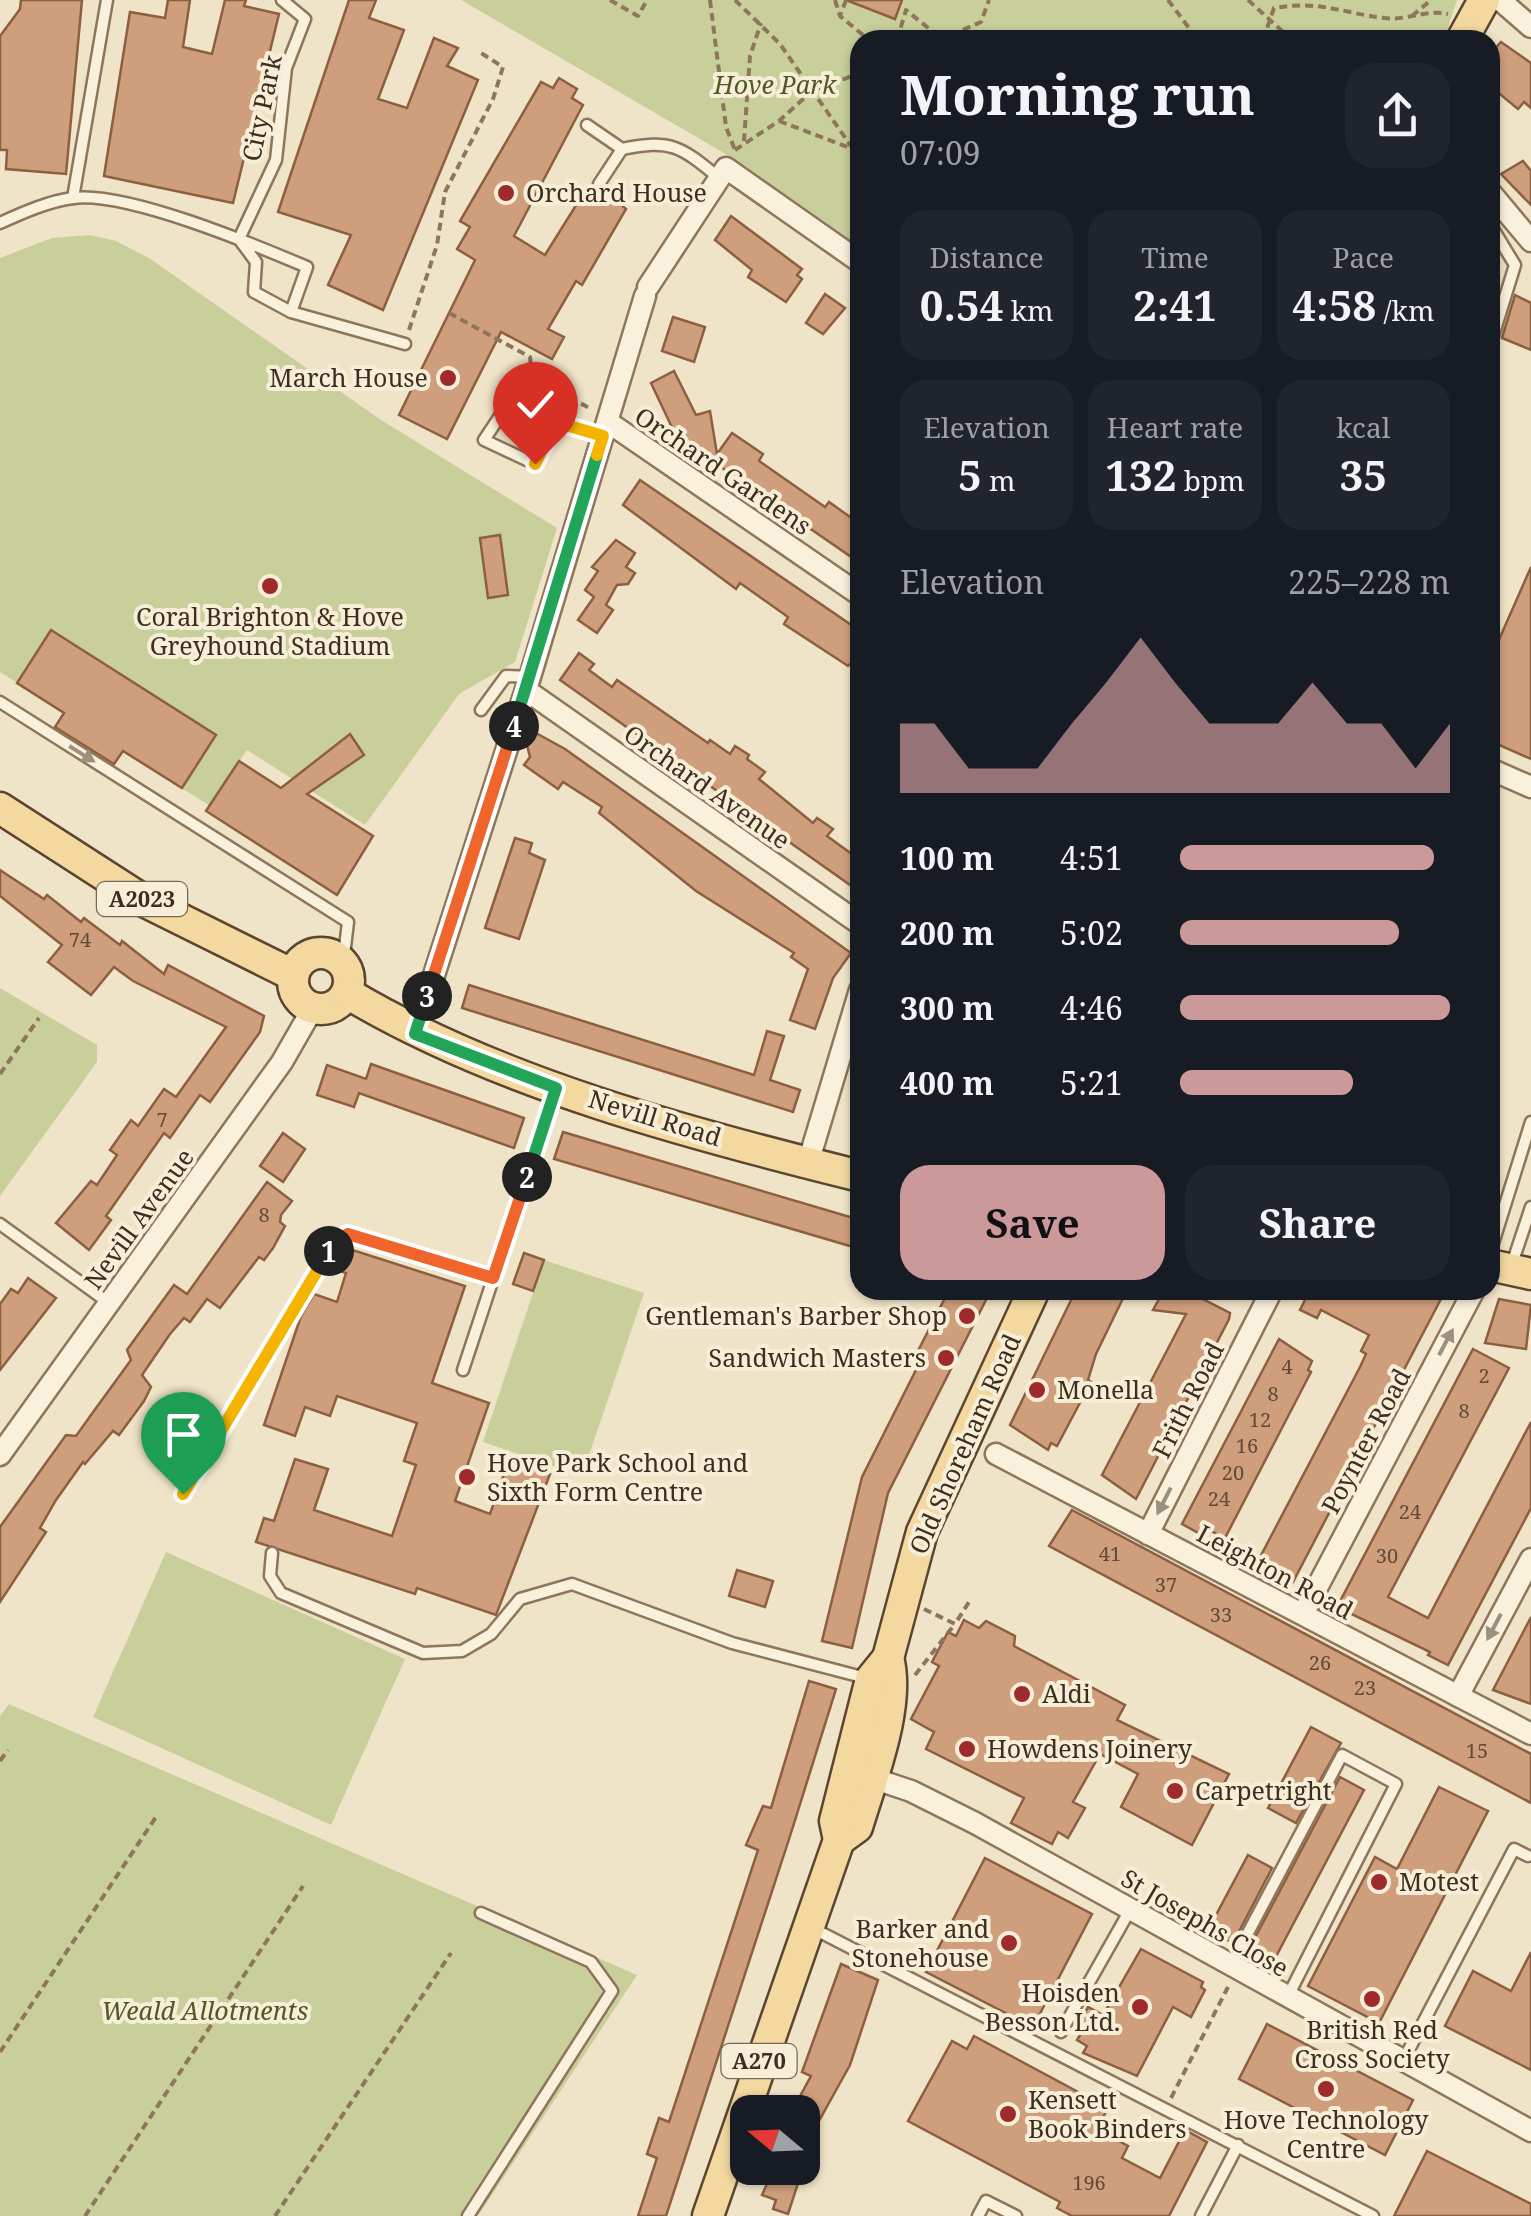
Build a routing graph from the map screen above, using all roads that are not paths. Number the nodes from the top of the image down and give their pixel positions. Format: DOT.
graph roads {
  1 [pos="106,0"];
  2 [pos="282,0"];
  3 [pos="1500,0"];
  4 [pos="1531,27"];
  5 [pos="587,125"];
  6 [pos="622,149"];
  7 [pos="726,165"];
  8 [pos="599,184"];
  9 [pos="73,198"];
  10 [pos="1500,204"];
  11 [pos="0,212"];
  12 [pos="18,214"];
  13 [pos="0,222"];
  14 [pos="238,238"];
  15 [pos="1500,240"];
  16 [pos="1531,241"];
  17 [pos="850,255"];
  18 [pos="292,312"];
  19 [pos="1500,314"];
  20 [pos="405,344"];
  21 [pos="556,422"];
  22 [pos="605,429"];
  23 [pos="850,588"];
  24 [pos="528,684"];
  25 [pos="0,702"];
  26 [pos="481,710"];
  27 [pos="1500,773"];
  28 [pos="1531,787"];
  29 [pos="0,808"];
  30 [pos="850,917"];
  31 [pos="338,958"];
  32 [pos="293,975"];
  33 [pos="347,993"];
  34 [pos="313,1008"];
  35 [pos="850,1023"];
  36 [pos="415,1034"];
  37 [pos="556,1088"];
  38 [pos="1531,1122"];
  39 [pos="808,1163"];
  40 [pos="850,1174"];
  41 [pos="1531,1207"];
  42 [pos="0,1224"];
  43 [pos="1505,1265"];
  44 [pos="493,1278"];
  45 [pos="1029,1300"];
  46 [pos="1267,1300"];
  47 [pos="1469,1300"];
  48 [pos="109,1303"];
  49 [pos="463,1370"];
  50 [pos="996,1454"];
  51 [pos="0,1455"];
  52 [pos="183,1494"];
  53 [pos="1148,1534"];
  54 [pos="272,1553"];
  55 [pos="1531,1559"];
  56 [pos="1303,1614"];
  57 [pos="880,1669"];
  58 [pos="1458,1696"];
  59 [pos="1531,1734"];
  60 [pos="860,1774"];
  61 [pos="1528,1856"];
  62 [pos="1130,1910"];
  63 [pos="480,1913"];
  64 [pos="809,1926"];
  65 [pos="1234,1968"];
  66 [pos="1286,1998"];
  67 [pos="1061,2032"];
  68 [pos="1402,2062"];
  69 [pos="1531,2132"];
  70 [pos="1238,2145"];
  71 [pos="1353,2211"];
  72 [pos="710,2215"];
  73 [pos="468,2216"];
  74 [pos="978,2216"];
  75 [pos="1016,2216"];
  76 [pos="1200,2216"];
  77 [pos="1374,2216"];
  1 -- 9 [label="lane"];
  2 -- 14 [label="lane, City Park"];
  3 -- 4 [label="street"];
  5 -- 6 [label="lane"];
  6 -- 7 [label="lane"];
  6 -- 8 [label="lane"];
  7 -- 17 [label="street"];
  7 -- 22 [label="street"];
  9 -- 12 [label="lane"];
  9 -- 14 [label="lane"];
  10 -- 16 [label="street"];
  11 -- 12 [label="lane"];
  12 -- 13 [label="lane"];
  14 -- 18 [label="lane"];
  14 -- 18 [label="lane"];
  15 -- 19 [label="lane"];
  18 -- 20 [label="lane"];
  21 -- 21 [label="lane"];
  21 -- 22 [label="lane"];
  22 -- 23 [label="street, Orchard Gardens"];
  22 -- 24 [label="street"];
  24 -- 26 [label="lane"];
  24 -- 30 [label="street, Orchard Avenue"];
  24 -- 36 [label="street"];
  25 -- 31 [label="lane, one-way"];
  27 -- 28 [label="street"];
  29 -- 32 [label="main road, A2023"];
  31 -- 32 [label="main road"];
  31 -- 33 [label="main road"];
  32 -- 34 [label="main road"];
  33 -- 34 [label="main road"];
  33 -- 36 [label="main road, Nevill Road"];
  34 -- 48 [label="street, Nevill Avenue"];
  35 -- 39 [label="street"];
  36 -- 37 [label="main road, Nevill Road"];
  37 -- 39 [label="main road, Nevill Road"];
  37 -- 44 [label="lane"];
  38 -- 43 [label="lane"];
  39 -- 40 [label="main road, Nevill Road"];
  41 -- 43 [label="lane"];
  42 -- 48 [label="lane"];
  44 -- 49 [label="lane"];
  44 -- 52 [label="lane"];
  45 -- 57 [label="main road, Old Shoreham Road / A270"];
  46 -- 53 [label="street, Frith Road, one-way"];
  56 -- 47 [label="street, Poynter Road, one-way"];
  48 -- 51 [label="street, Nevill Avenue"];
  50 -- 53 [label="street, Leighton Road"];
  53 -- 56 [label="street, Leighton Road"];
  54 -- 57 [label="lane"];
  55 -- 58 [label="street, one-way"];
  56 -- 58 [label="street, Leighton Road"];
  57 -- 60 [label="main road, Old Shoreham Road / A270"];
  58 -- 59 [label="street, Leighton Road"];
  60 -- 62 [label="street, St Josephs Close"];
  60 -- 64 [label="main road, Old Shoreham Road / A270"];
  61 -- 68 [label="lane"];
  62 -- 65 [label="street, St Josephs Close"];
  62 -- 67 [label="lane"];
  63 -- 73 [label="lane"];
  64 -- 70 [label="lane"];
  64 -- 72 [label="main road, Old Shoreham Road / A270"];
  65 -- 66 [label="street, St Josephs Close"];
  65 -- 66 [label="lane"];
  66 -- 68 [label="street, St Josephs Close"];
  68 -- 69 [label="street, St Josephs Close"];
  70 -- 71 [label="lane"];
  70 -- 76 [label="lane"];
  71 -- 77 [label="lane"];
  74 -- 75 [label="lane"];
}
